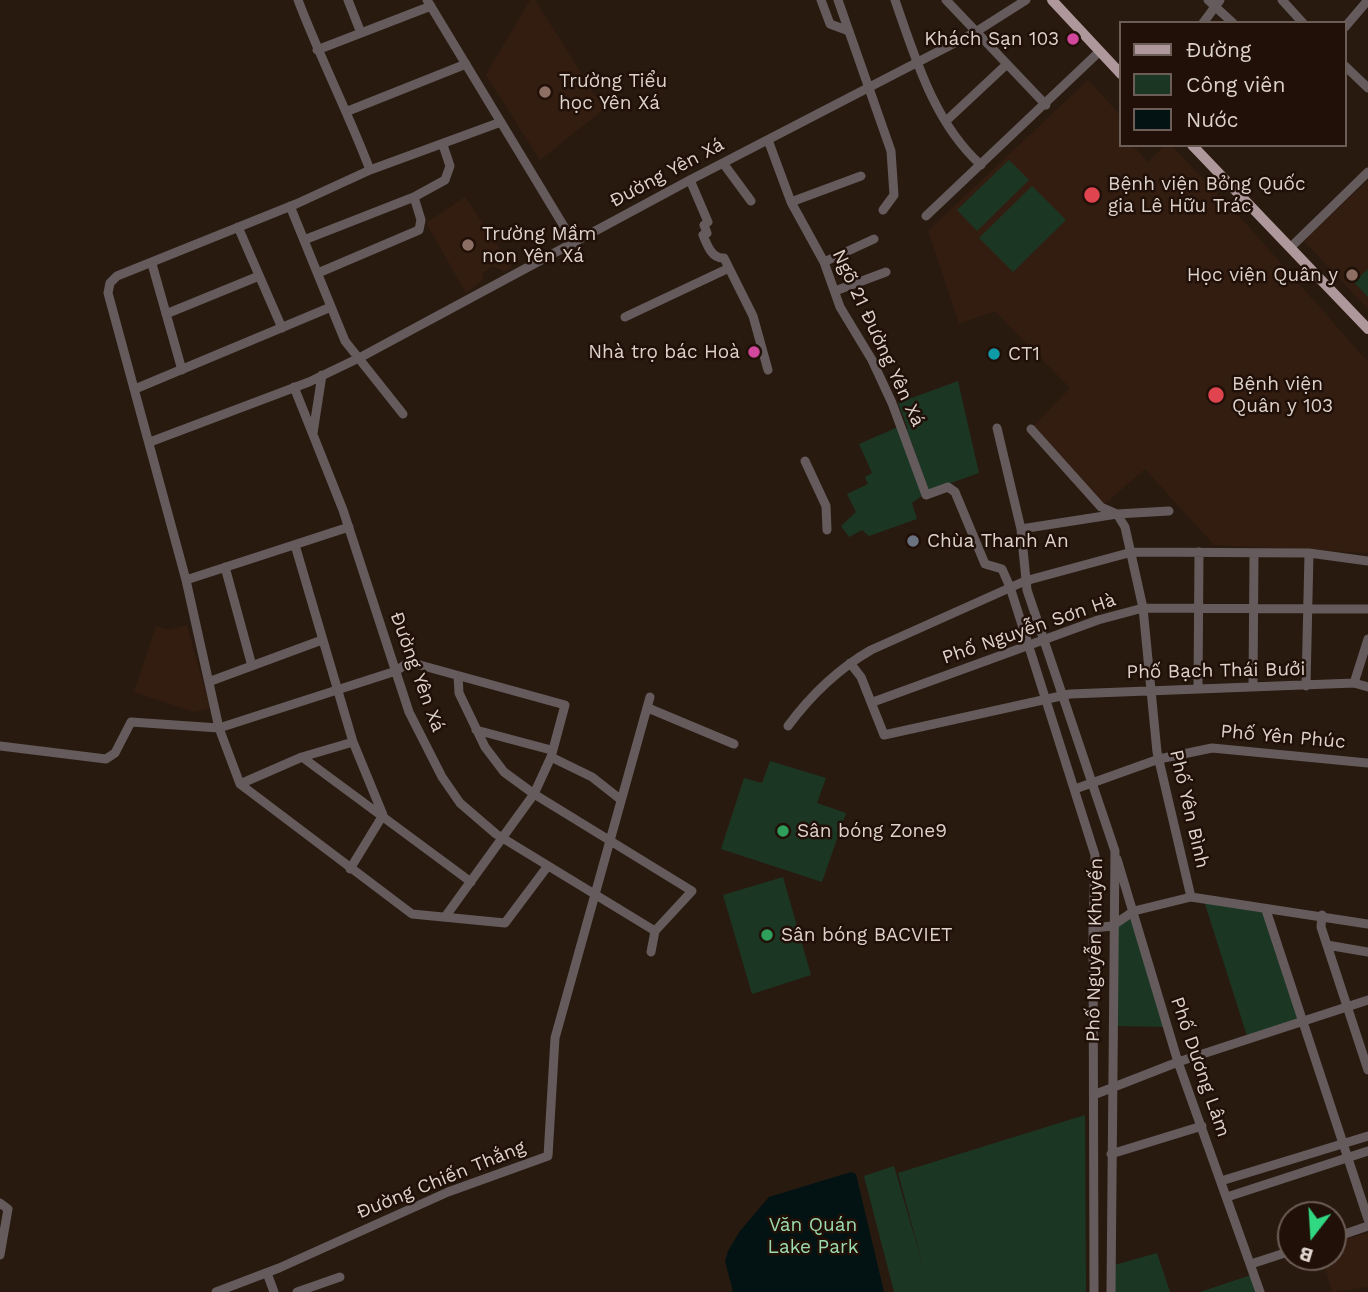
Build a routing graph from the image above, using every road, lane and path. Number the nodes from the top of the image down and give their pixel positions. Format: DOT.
graph roads {
  1 [pos="298,0"];
  2 [pos="348,0"];
  3 [pos="821,0"];
  4 [pos="838,0"];
  5 [pos="895,0"];
  6 [pos="946,0"];
  7 [pos="1026,0"];
  8 [pos="1052,0"];
  9 [pos="1282,0"];
  10 [pos="1368,0"];
  11 [pos="1214,2"];
  12 [pos="429,3"];
  13 [pos="1204,21"];
  14 [pos="1231,21"];
  15 [pos="1301,21"];
  16 [pos="1347,25"];
  17 [pos="849,31"];
  18 [pos="361,33"];
  19 [pos="974,33"];
  20 [pos="317,50"];
  21 [pos="1100,51"];
  22 [pos="917,62"];
  23 [pos="466,64"];
  24 [pos="1007,64"];
  25 [pos="1347,68"];
  26 [pos="1120,73"];
  27 [pos="870,87"];
  28 [pos="1368,88"];
  29 [pos="1046,104"];
  30 [pos="348,111"];
  31 [pos="946,121"];
  32 [pos="501,122"];
  33 [pos="768,140"];
  34 [pos="443,145"];
  35 [pos="1194,147"];
  36 [pos="723,163"];
  37 [pos="981,165"];
  38 [pos="370,170"];
  39 [pos="1368,172"];
  40 [pos="861,176"];
  41 [pos="690,180"];
  42 [pos="414,197"];
  43 [pos="751,201"];
  44 [pos="791,202"];
  45 [pos="290,206"];
  46 [pos="883,209"];
  47 [pos="926,216"];
  48 [pos="238,227"];
  49 [pos="874,239"];
  50 [pos="304,240"];
  51 [pos="574,243"];
  52 [pos="1291,247"];
  53 [pos="824,262"];
  54 [pos="152,264"];
  55 [pos="729,268"];
  56 [pos="886,272"];
  57 [pos="317,273"];
  58 [pos="259,276"];
  59 [pos="835,291"];
  60 [pos="331,307"];
  61 [pos="166,314"];
  62 [pos="625,317"];
  63 [pos="282,328"];
  64 [pos="1368,329"];
  65 [pos="361,357"];
  66 [pos="182,370"];
  67 [pos="768,370"];
  68 [pos="322,375"];
  69 [pos="294,387"];
  70 [pos="135,389"];
  71 [pos="403,414"];
  72 [pos="997,428"];
  73 [pos="1031,429"];
  74 [pos="313,435"];
  75 [pos="150,442"];
  76 [pos="805,461"];
  77 [pos="1169,511"];
  78 [pos="1117,514"];
  79 [pos="349,527"];
  80 [pos="1021,529"];
  81 [pos="827,530"];
  82 [pos="295,545"];
  83 [pos="1132,552"];
  84 [pos="1199,552"];
  85 [pos="1309,553"];
  86 [pos="1254,554"];
  87 [pos="1368,561"];
  88 [pos="225,567"];
  89 [pos="186,580"];
  90 [pos="1025,581"];
  91 [pos="1010,587"];
  92 [pos="1143,608"];
  93 [pos="1199,609"];
  94 [pos="1255,609"];
  95 [pos="1368,609"];
  96 [pos="1308,610"];
  97 [pos="1368,639"];
  98 [pos="322,640"];
  99 [pos="1045,642"];
  100 [pos="1029,648"];
  101 [pos="850,663"];
  102 [pos="252,666"];
  103 [pos="396,671"];
  104 [pos="458,676"];
  105 [pos="211,681"];
  106 [pos="1354,683"];
  107 [pos="1306,686"];
  108 [pos="1252,687"];
  109 [pos="1368,687"];
  110 [pos="1198,688"];
  111 [pos="336,689"];
  112 [pos="1153,690"];
  113 [pos="1064,695"];
  114 [pos="650,697"];
  115 [pos="1046,698"];
  116 [pos="873,702"];
  117 [pos="648,708"];
  118 [pos="788,726"];
  119 [pos="219,728"];
  120 [pos="476,730"];
  121 [pos="352,742"];
  122 [pos="734,744"];
  123 [pos="0,746"];
  124 [pos="551,753"];
  125 [pos="302,757"];
  126 [pos="1159,759"];
  127 [pos="1368,763"];
  128 [pos="1091,783"];
  129 [pos="240,784"];
  130 [pos="1075,789"];
  131 [pos="534,794"];
  132 [pos="620,799"];
  133 [pos="383,815"];
  134 [pos="503,838"];
  135 [pos="609,841"];
  136 [pos="1115,851"];
  137 [pos="547,867"];
  138 [pos="349,869"];
  139 [pos="471,882"];
  140 [pos="594,892"];
  141 [pos="1191,897"];
  142 [pos="1266,910"];
  143 [pos="1134,911"];
  144 [pos="1322,915"];
  145 [pos="445,917"];
  146 [pos="1368,924"];
  147 [pos="1112,926"];
  148 [pos="1093,928"];
  149 [pos="655,930"];
  150 [pos="1327,945"];
  151 [pos="651,952"];
  152 [pos="1368,952"];
  153 [pos="1368,1000"];
  154 [pos="1346,1007"];
  155 [pos="1301,1022"];
  156 [pos="1178,1062"];
  157 [pos="1368,1070"];
  158 [pos="1110,1088"];
  159 [pos="1096,1094"];
  160 [pos="1202,1126"];
  161 [pos="1368,1136"];
  162 [pos="1341,1144"];
  163 [pos="1368,1151"];
  164 [pos="1111,1154"];
  165 [pos="1345,1157"];
  166 [pos="1222,1181"];
  167 [pos="1227,1197"];
  168 [pos="4,1206"];
  169 [pos="1368,1219"];
  170 [pos="1368,1226"];
  171 [pos="1347,1233"];
  172 [pos="0,1255"];
  173 [pos="1277,1256"];
  174 [pos="1251,1264"];
  175 [pos="267,1273"];
  176 [pos="340,1277"];
  177 [pos="216,1292"];
  178 [pos="274,1292"];
  179 [pos="297,1292"];
  180 [pos="1094,1292"];
  181 [pos="1111,1292"];
  182 [pos="1261,1292"];
  1 -- 20 [label="street"];
  2 -- 18 [label="street"];
  3 -- 17 [label="street"];
  4 -- 17 [label="street"];
  5 -- 22 [label="street"];
  6 -- 19 [label="street"];
  7 -- 19 [label="street, Đường Yên Xá"];
  8 -- 21 [label="main road"];
  9 -- 15 [label="street"];
  10 -- 16 [label="street"];
  11 -- 13 [label="street"];
  11 -- 14 [label="street"];
  12 -- 18 [label="street"];
  12 -- 23 [label="street"];
  17 -- 27 [label="street"];
  18 -- 20 [label="street"];
  19 -- 22 [label="street, Đường Yên Xá"];
  19 -- 24 [label="street"];
  20 -- 30 [label="street"];
  21 -- 26 [label="main road"];
  21 -- 29 [label="street"];
  22 -- 27 [label="street, Đường Yên Xá"];
  22 -- 31 [label="street"];
  23 -- 30 [label="street"];
  23 -- 32 [label="street"];
  24 -- 29 [label="street"];
  24 -- 31 [label="street"];
  25 -- 28 [label="street"];
  27 -- 33 [label="street, Đường Yên Xá"];
  27 -- 46 [label="street"];
  29 -- 37 [label="street"];
  30 -- 38 [label="street"];
  31 -- 37 [label="street"];
  32 -- 34 [label="street"];
  32 -- 51 [label="street"];
  33 -- 36 [label="street, Đường Yên Xá"];
  33 -- 44 [label="street, Ngõ 21 Đường Yên Xá"];
  34 -- 38 [label="street"];
  34 -- 42 [label="street"];
  35 -- 52 [label="main road"];
  36 -- 41 [label="street, Đường Yên Xá"];
  36 -- 43 [label="street"];
  37 -- 47 [label="street"];
  38 -- 45 [label="street"];
  39 -- 52 [label="street"];
  40 -- 44 [label="street"];
  41 -- 51 [label="street, Đường Yên Xá"];
  41 -- 55 [label="street"];
  42 -- 50 [label="street"];
  42 -- 57 [label="street"];
  44 -- 53 [label="street, Ngõ 21 Đường Yên Xá"];
  45 -- 48 [label="street"];
  45 -- 50 [label="street"];
  48 -- 54 [label="street"];
  48 -- 58 [label="street"];
  49 -- 53 [label="street"];
  50 -- 57 [label="street"];
  51 -- 65 [label="street, Đường Yên Xá"];
  52 -- 64 [label="main road"];
  53 -- 59 [label="street, Ngõ 21 Đường Yên Xá"];
  54 -- 61 [label="street"];
  54 -- 70 [label="street"];
  55 -- 62 [label="street"];
  55 -- 67 [label="street"];
  56 -- 59 [label="street"];
  57 -- 60 [label="street"];
  58 -- 61 [label="street"];
  58 -- 63 [label="street"];
  59 -- 91 [label="street, Ngõ 21 Đường Yên Xá"];
  60 -- 63 [label="street"];
  60 -- 65 [label="street"];
  61 -- 66 [label="street"];
  63 -- 66 [label="street"];
  65 -- 68 [label="street, Đường Yên Xá"];
  65 -- 71 [label="street"];
  66 -- 70 [label="street"];
  68 -- 69 [label="street, Đường Yên Xá"];
  68 -- 74 [label="street, Đường Yên Xá"];
  69 -- 74 [label="street, Đường Yên Xá"];
  69 -- 75 [label="street"];
  70 -- 75 [label="street"];
  72 -- 80 [label="street, Phố Nguyễn Khuyến"];
  73 -- 78 [label="street"];
  74 -- 79 [label="street, Đường Yên Xá"];
  75 -- 89 [label="street"];
  76 -- 81 [label="street"];
  77 -- 78 [label="street"];
  78 -- 80 [label="street"];
  78 -- 83 [label="street, Phố Yên Bình"];
  79 -- 82 [label="street"];
  79 -- 103 [label="street, Đường Yên Xá"];
  80 -- 90 [label="street, Phố Nguyễn Khuyến"];
  82 -- 88 [label="street"];
  82 -- 98 [label="street"];
  83 -- 84 [label="street"];
  83 -- 90 [label="street"];
  83 -- 92 [label="street, Phố Yên Bình"];
  84 -- 86 [label="street"];
  84 -- 93 [label="street"];
  85 -- 86 [label="street"];
  85 -- 87 [label="street"];
  85 -- 96 [label="street"];
  86 -- 94 [label="street"];
  88 -- 89 [label="street"];
  88 -- 102 [label="street"];
  89 -- 105 [label="street"];
  90 -- 91 [label="street"];
  90 -- 99 [label="street, Phố Nguyễn Khuyến"];
  91 -- 100 [label="street, Phố Nguyễn Khuyến"];
  91 -- 101 [label="street"];
  92 -- 93 [label="street, Phố Nguyễn Sơn Hà"];
  92 -- 99 [label="street, Phố Nguyễn Sơn Hà"];
  92 -- 112 [label="street, Phố Yên Bình"];
  93 -- 94 [label="street, Phố Nguyễn Sơn Hà"];
  93 -- 110 [label="street"];
  94 -- 96 [label="street, Phố Nguyễn Sơn Hà"];
  94 -- 108 [label="street"];
  95 -- 96 [label="street, Phố Nguyễn Sơn Hà"];
  96 -- 107 [label="street"];
  97 -- 106 [label="street"];
  98 -- 102 [label="street"];
  98 -- 111 [label="street"];
  99 -- 100 [label="street, Phố Nguyễn Sơn Hà"];
  99 -- 113 [label="street, Phố Nguyễn Khuyến"];
  100 -- 115 [label="street, Phố Nguyễn Khuyến"];
  100 -- 116 [label="street, Phố Nguyễn Sơn Hà"];
  101 -- 116 [label="street"];
  101 -- 118 [label="street"];
  102 -- 105 [label="street"];
  103 -- 104 [label="street"];
  103 -- 111 [label="street"];
  103 -- 134 [label="street, Đường Yên Xá"];
  104 -- 120 [label="street"];
  104 -- 124 [label="street"];
  105 -- 119 [label="street"];
  106 -- 107 [label="street, Phố Bạch Thái Bưởi"];
  106 -- 109 [label="street, Phố Bạch Thái Bưởi"];
  107 -- 108 [label="street, Phố Bạch Thái Bưởi"];
  108 -- 110 [label="street, Phố Bạch Thái Bưởi"];
  110 -- 112 [label="street, Phố Bạch Thái Bưởi"];
  111 -- 119 [label="street"];
  111 -- 121 [label="street"];
  112 -- 113 [label="street, Phố Bạch Thái Bưởi"];
  112 -- 126 [label="street, Phố Yên Bình"];
  113 -- 115 [label="street, Phố Bạch Thái Bưởi"];
  113 -- 128 [label="street, Phố Nguyễn Khuyến"];
  114 -- 117 [label="street"];
  115 -- 116 [label="street, Phố Bạch Thái Bưởi"];
  115 -- 130 [label="street, Phố Nguyễn Khuyến"];
  117 -- 122 [label="street"];
  117 -- 132 [label="street"];
  119 -- 123 [label="street"];
  119 -- 129 [label="street"];
  120 -- 124 [label="street"];
  120 -- 131 [label="street"];
  121 -- 125 [label="street"];
  121 -- 133 [label="street"];
  124 -- 131 [label="street"];
  124 -- 132 [label="street"];
  125 -- 129 [label="street"];
  125 -- 133 [label="street"];
  126 -- 127 [label="street, Phố Yên Phúc"];
  126 -- 128 [label="street, Phố Yên Phúc"];
  126 -- 141 [label="street, Phố Yên Bình"];
  128 -- 130 [label="street, Phố Yên Phúc"];
  128 -- 136 [label="street, Phố Nguyễn Khuyến"];
  129 -- 138 [label="street"];
  130 -- 148 [label="street, Phố Nguyễn Khuyến"];
  131 -- 134 [label="street"];
  131 -- 135 [label="street"];
  132 -- 135 [label="street"];
  133 -- 138 [label="street"];
  133 -- 139 [label="street"];
  134 -- 137 [label="street, Đường Yên Xá"];
  134 -- 139 [label="street"];
  135 -- 140 [label="street"];
  135 -- 149 [label="street"];
  136 -- 143 [label="street, Phố Dương Lâm"];
  136 -- 147 [label="street, Phố Nguyễn Khuyến"];
  137 -- 140 [label="street, Đường Yên Xá"];
  137 -- 145 [label="street"];
  138 -- 145 [label="street"];
  139 -- 145 [label="street"];
  140 -- 149 [label="street, Đường Yên Xá"];
  140 -- 175 [label="street, Đường Chiến Thắng"];
  141 -- 142 [label="street, Phố Yên Bình"];
  141 -- 143 [label="street"];
  142 -- 144 [label="street, Phố Yên Bình"];
  142 -- 155 [label="street"];
  143 -- 147 [label="street"];
  143 -- 156 [label="street, Phố Dương Lâm"];
  144 -- 146 [label="street, Phố Yên Bình"];
  144 -- 150 [label="street"];
  147 -- 148 [label="street"];
  147 -- 158 [label="street, Phố Nguyễn Khuyến"];
  148 -- 159 [label="street, Phố Nguyễn Khuyến"];
  149 -- 151 [label="street"];
  150 -- 152 [label="street"];
  150 -- 154 [label="street"];
  153 -- 154 [label="street"];
  154 -- 155 [label="street"];
  154 -- 157 [label="street"];
  155 -- 156 [label="street"];
  155 -- 162 [label="street"];
  156 -- 158 [label="street"];
  156 -- 160 [label="street, Phố Dương Lâm"];
  158 -- 159 [label="street"];
  158 -- 164 [label="street, Phố Nguyễn Khuyến"];
  159 -- 180 [label="street, Phố Nguyễn Khuyến"];
  160 -- 164 [label="street"];
  160 -- 166 [label="street, Phố Dương Lâm"];
  161 -- 162 [label="street"];
  162 -- 165 [label="street"];
  162 -- 166 [label="street"];
  163 -- 165 [label="street"];
  164 -- 181 [label="street, Phố Nguyễn Khuyến"];
  165 -- 167 [label="street"];
  165 -- 169 [label="street"];
  166 -- 167 [label="street, Phố Dương Lâm"];
  167 -- 174 [label="street, Phố Dương Lâm"];
  168 -- 172 [label="street"];
  170 -- 171 [label="street"];
  173 -- 174 [label="street"];
  174 -- 182 [label="street, Phố Dương Lâm"];
  175 -- 177 [label="street, Đường Chiến Thắng"];
  175 -- 178 [label="street"];
  176 -- 179 [label="street"];
}
